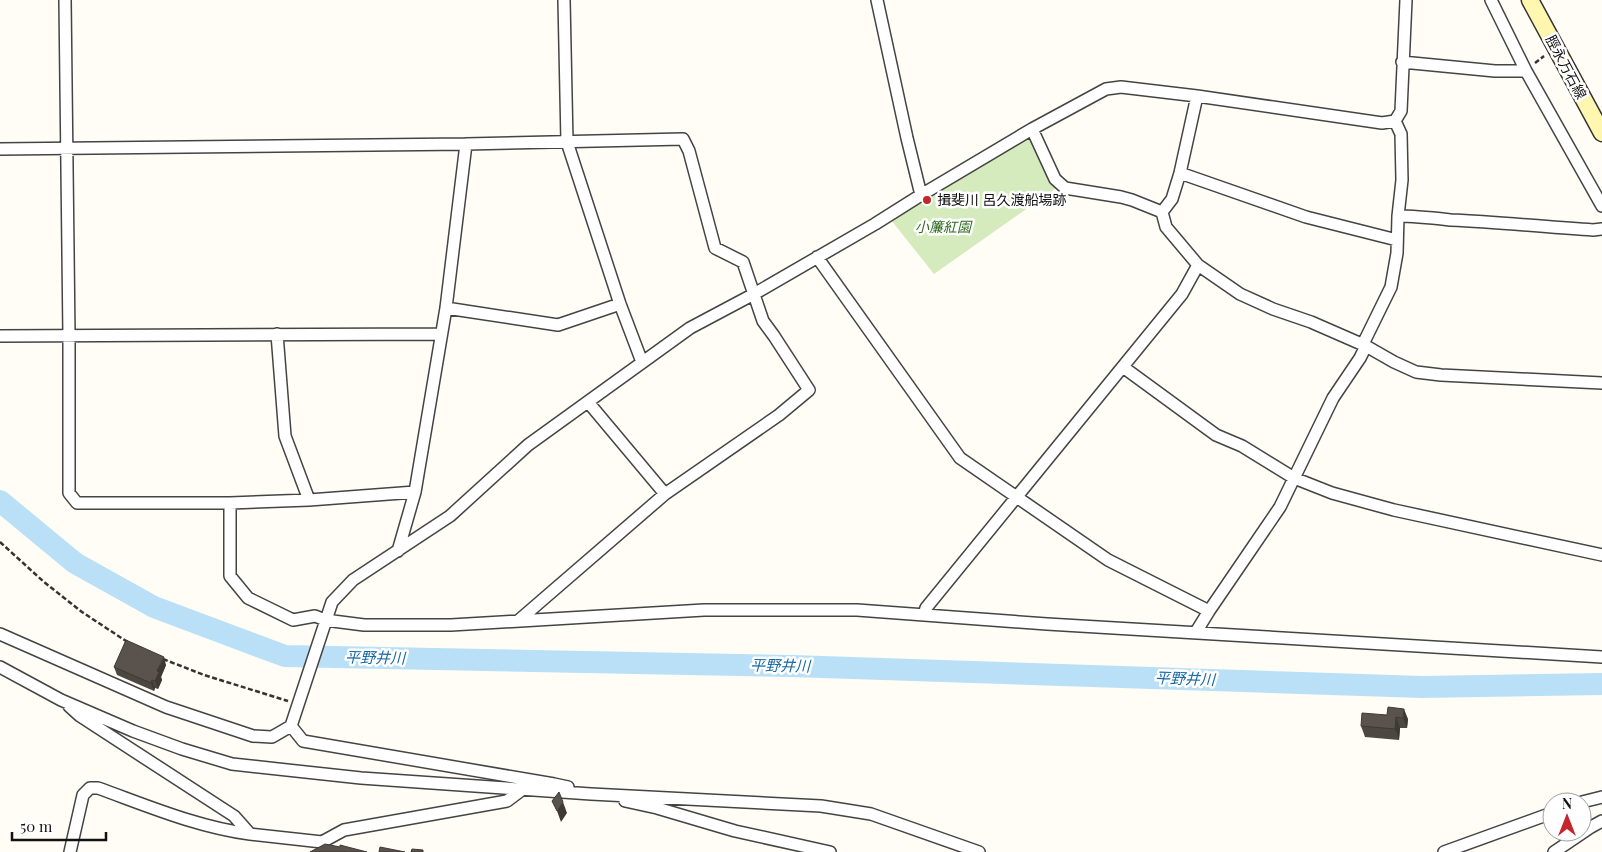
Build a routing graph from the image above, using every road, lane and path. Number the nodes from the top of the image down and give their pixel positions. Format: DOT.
graph roads {
  1 [pos="65,0"];
  2 [pos="564,0"];
  3 [pos="877,0"];
  4 [pos="1406,0"];
  5 [pos="1491,0"];
  6 [pos="1530,0"];
  7 [pos="1556,49"];
  8 [pos="1402,62"];
  9 [pos="1526,71"];
  10 [pos="1197,96"];
  11 [pos="1394,121"];
  12 [pos="1032,129"];
  13 [pos="1602,133"];
  14 [pos="567,142"];
  15 [pos="466,144"];
  16 [pos="0,148"];
  17 [pos="68,149"];
  18 [pos="1180,173"];
  19 [pos="921,195"];
  20 [pos="1602,206"];
  21 [pos="1162,212"];
  22 [pos="1398,216"];
  23 [pos="1602,229"];
  24 [pos="1397,240"];
  25 [pos="817,257"];
  26 [pos="1198,265"];
  27 [pos="754,294"];
  28 [pos="620,304"];
  29 [pos="446,308"];
  30 [pos="277,334"];
  31 [pos="441,334"];
  32 [pos="0,336"];
  33 [pos="69,336"];
  34 [pos="1364,345"];
  35 [pos="642,362"];
  36 [pos="1124,367"];
  37 [pos="1602,383"];
  38 [pos="588,402"];
  39 [pos="1294,478"];
  40 [pos="415,492"];
  41 [pos="665,494"];
  42 [pos="1018,497"];
  43 [pos="309,500"];
  44 [pos="230,503"];
  45 [pos="0,542"];
  46 [pos="398,551"];
  47 [pos="1602,555"];
  48 [pos="1209,611"];
  49 [pos="924,615"];
  50 [pos="518,621"];
  51 [pos="324,625"];
  52 [pos="1196,632"];
  53 [pos="0,634"];
  54 [pos="130,643"];
  55 [pos="1602,657"];
  56 [pos="162,659"];
  57 [pos="0,667"];
  58 [pos="61,700"];
  59 [pos="299,704"];
  60 [pos="291,726"];
  61 [pos="523,789"];
  62 [pos="591,794"];
  63 [pos="1542,817"];
  64 [pos="1602,822"];
  65 [pos="250,834"];
  66 [pos="319,847"];
  67 [pos="70,852"];
  68 [pos="830,852"];
  69 [pos="980,852"];
  70 [pos="1444,852"];
  71 [pos="1554,852"];
  1 -- 17 [label="street"];
  2 -- 14 [label="street"];
  3 -- 19 [label="street"];
  4 -- 8 [label="street"];
  5 -- 9 [label="street"];
  6 -- 7 [label="main road, 脛永万石線"];
  7 -- 9 [label="path"];
  7 -- 13 [label="main road, 脛永万石線"];
  8 -- 9 [label="street"];
  8 -- 11 [label="street"];
  9 -- 20 [label="street"];
  10 -- 11 [label="street"];
  10 -- 12 [label="street"];
  10 -- 18 [label="street"];
  11 -- 22 [label="street"];
  12 -- 19 [label="street"];
  12 -- 21 [label="street"];
  14 -- 15 [label="street"];
  14 -- 27 [label="street"];
  14 -- 28 [label="street"];
  15 -- 17 [label="street"];
  15 -- 29 [label="street"];
  16 -- 17 [label="street"];
  17 -- 33 [label="street"];
  18 -- 21 [label="street"];
  18 -- 24 [label="street"];
  19 -- 25 [label="street"];
  21 -- 26 [label="street"];
  22 -- 23 [label="street"];
  22 -- 24 [label="street"];
  24 -- 34 [label="street"];
  25 -- 27 [label="street"];
  25 -- 42 [label="street"];
  26 -- 34 [label="street"];
  26 -- 36 [label="street"];
  27 -- 35 [label="street"];
  27 -- 41 [label="street"];
  28 -- 29 [label="street"];
  28 -- 35 [label="street"];
  29 -- 31 [label="street"];
  30 -- 31 [label="street"];
  30 -- 33 [label="street"];
  30 -- 43 [label="street"];
  31 -- 40 [label="street"];
  32 -- 33 [label="street"];
  33 -- 44 [label="street"];
  34 -- 37 [label="street"];
  34 -- 39 [label="street"];
  35 -- 38 [label="street"];
  36 -- 39 [label="street"];
  36 -- 42 [label="street"];
  38 -- 41 [label="street"];
  38 -- 46 [label="street"];
  39 -- 47 [label="street"];
  39 -- 48 [label="street"];
  40 -- 43 [label="street"];
  40 -- 46 [label="street"];
  41 -- 50 [label="street"];
  42 -- 48 [label="street"];
  42 -- 49 [label="street"];
  43 -- 44 [label="street"];
  44 -- 51 [label="street"];
  45 -- 54 [label="path"];
  46 -- 51 [label="street"];
  48 -- 52 [label="street"];
  49 -- 50 [label="street"];
  49 -- 52 [label="street"];
  50 -- 51 [label="street"];
  51 -- 59 [label="street"];
  52 -- 55 [label="street"];
  53 -- 60 [label="street"];
  56 -- 59 [label="path"];
  57 -- 58 [label="street"];
  58 -- 61 [label="street"];
  58 -- 65 [label="street"];
  59 -- 60 [label="street"];
  60 -- 62 [label="street"];
  61 -- 62 [label="street"];
  61 -- 66 [label="street"];
  62 -- 68 [label="street"];
  62 -- 69 [label="street"];
  63 -- 70 [label="street"];
  64 -- 71 [label="street"];
  65 -- 66 [label="street"];
  65 -- 67 [label="street"];
}
